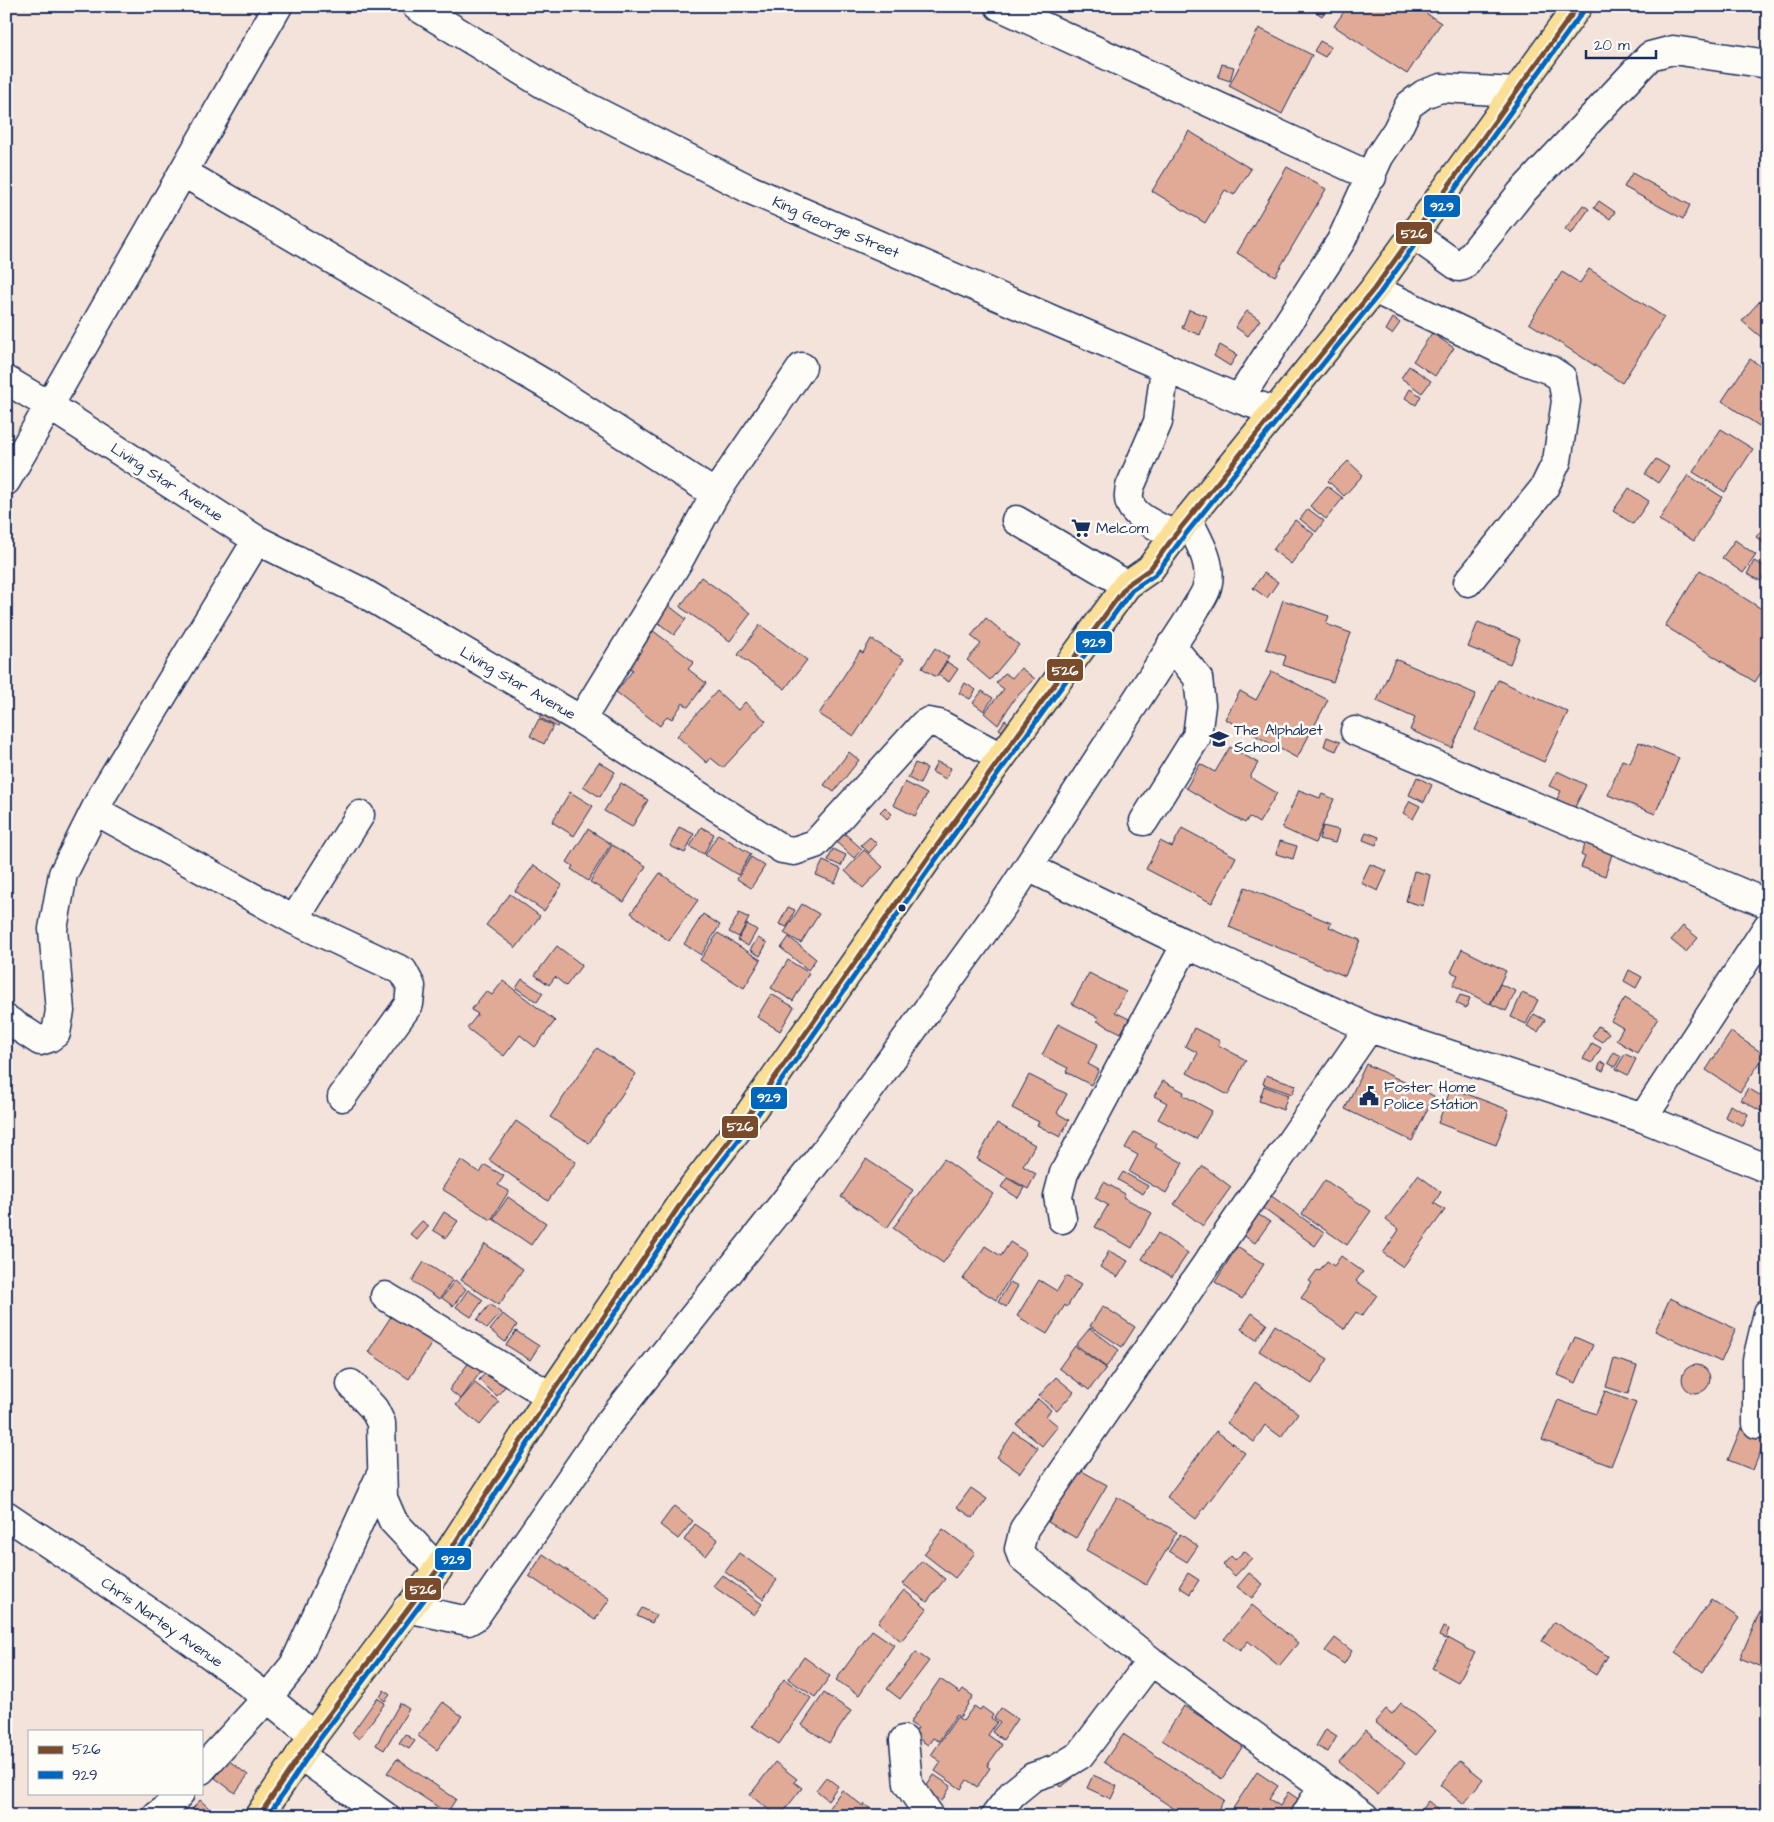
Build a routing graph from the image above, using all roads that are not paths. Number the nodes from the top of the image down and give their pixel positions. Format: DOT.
graph roads {
  1 [pos="278,6"];
  2 [pos="416,6"];
  3 [pos="999,6"];
  4 [pos="1578,6"];
  5 [pos="1768,64"];
  6 [pos="1516,92"];
  7 [pos="184,173"];
  8 [pos="1372,177"];
  9 [pos="1414,235"];
  10 [pos="1374,289"];
  11 [pos="802,367"];
  12 [pos="1165,368"];
  13 [pos="6,380"];
  14 [pos="1239,399"];
  15 [pos="50,406"];
  16 [pos="1274,411"];
  17 [pos="6,481"];
  18 [pos="714,494"];
  19 [pos="1016,520"];
  20 [pos="1181,527"];
  21 [pos="257,540"];
  22 [pos="1468,582"];
  23 [pos="1127,585"];
  24 [pos="1172,645"];
  25 [pos="581,720"];
  26 [pos="1355,732"];
  27 [pos="1001,757"];
  28 [pos="96,810"];
  29 [pos="360,815"];
  30 [pos="1144,821"];
  31 [pos="1028,867"];
  32 [pos="1768,904"];
  33 [pos="294,920"];
  34 [pos="1768,926"];
  35 [pos="1186,944"];
  36 [pos="6,1019"];
  37 [pos="1369,1028"];
  38 [pos="342,1097"];
  39 [pos="1643,1118"];
  40 [pos="1768,1169"];
  41 [pos="1062,1219"];
  42 [pos="386,1296"];
  43 [pos="1768,1313"];
  44 [pos="351,1384"];
  45 [pos="550,1396"];
  46 [pos="1757,1424"];
  47 [pos="382,1472"];
  48 [pos="6,1515"];
  49 [pos="438,1569"];
  50 [pos="407,1608"];
  51 [pos="1152,1661"];
  52 [pos="268,1697"];
  53 [pos="904,1740"];
  54 [pos="306,1746"];
  55 [pos="202,1769"];
  56 [pos="1322,1787"];
  57 [pos="179,1794"];
  58 [pos="157,1816"];
  59 [pos="259,1816"];
  60 [pos="385,1816"];
  61 [pos="930,1816"];
  62 [pos="995,1816"];
  63 [pos="1306,1816"];
  64 [pos="1364,1816"];
  1 -- 7 [label="street"];
  2 -- 12 [label="street, King George Street"];
  3 -- 8 [label="street"];
  4 -- 6 [label="main road"];
  5 -- 9 [label="street"];
  6 -- 8 [label="street"];
  6 -- 9 [label="main road"];
  7 -- 15 [label="street"];
  7 -- 18 [label="street"];
  8 -- 14 [label="street"];
  9 -- 10 [label="main road"];
  10 -- 16 [label="main road"];
  10 -- 22 [label="street"];
  11 -- 18 [label="street"];
  12 -- 14 [label="street, King George Street"];
  12 -- 20 [label="street"];
  13 -- 15 [label="street, Living Star Avenue"];
  14 -- 16 [label="street, King George Street"];
  15 -- 17 [label="street"];
  15 -- 21 [label="street, Living Star Avenue"];
  16 -- 20 [label="main road"];
  18 -- 25 [label="street"];
  19 -- 23 [label="street"];
  20 -- 23 [label="main road"];
  20 -- 24 [label="street"];
  21 -- 25 [label="street, Living Star Avenue"];
  21 -- 28 [label="street"];
  23 -- 27 [label="main road"];
  24 -- 30 [label="street"];
  24 -- 31 [label="street"];
  25 -- 27 [label="street, Living Star Avenue"];
  26 -- 32 [label="street"];
  27 -- 45 [label="main road"];
  28 -- 33 [label="street"];
  28 -- 36 [label="street"];
  29 -- 33 [label="street"];
  31 -- 35 [label="street"];
  31 -- 50 [label="street"];
  33 -- 38 [label="street"];
  34 -- 39 [label="street"];
  35 -- 37 [label="street"];
  35 -- 41 [label="street"];
  37 -- 39 [label="street"];
  37 -- 51 [label="street"];
  39 -- 40 [label="street"];
  42 -- 45 [label="street"];
  43 -- 46 [label="street"];
  44 -- 47 [label="street"];
  45 -- 49 [label="main road"];
  47 -- 49 [label="street"];
  47 -- 52 [label="street"];
  48 -- 52 [label="street, Chris Nartey Avenue"];
  49 -- 50 [label="main road"];
  50 -- 54 [label="main road"];
  51 -- 56 [label="street"];
  51 -- 62 [label="street"];
  52 -- 54 [label="street, Chris Nartey Avenue"];
  52 -- 55 [label="street"];
  53 -- 61 [label="street"];
  54 -- 59 [label="main road"];
  54 -- 60 [label="street, Chris Nartey Avenue"];
  56 -- 63 [label="street"];
  56 -- 64 [label="street"];
  57 -- 58 [label="street"];
}
